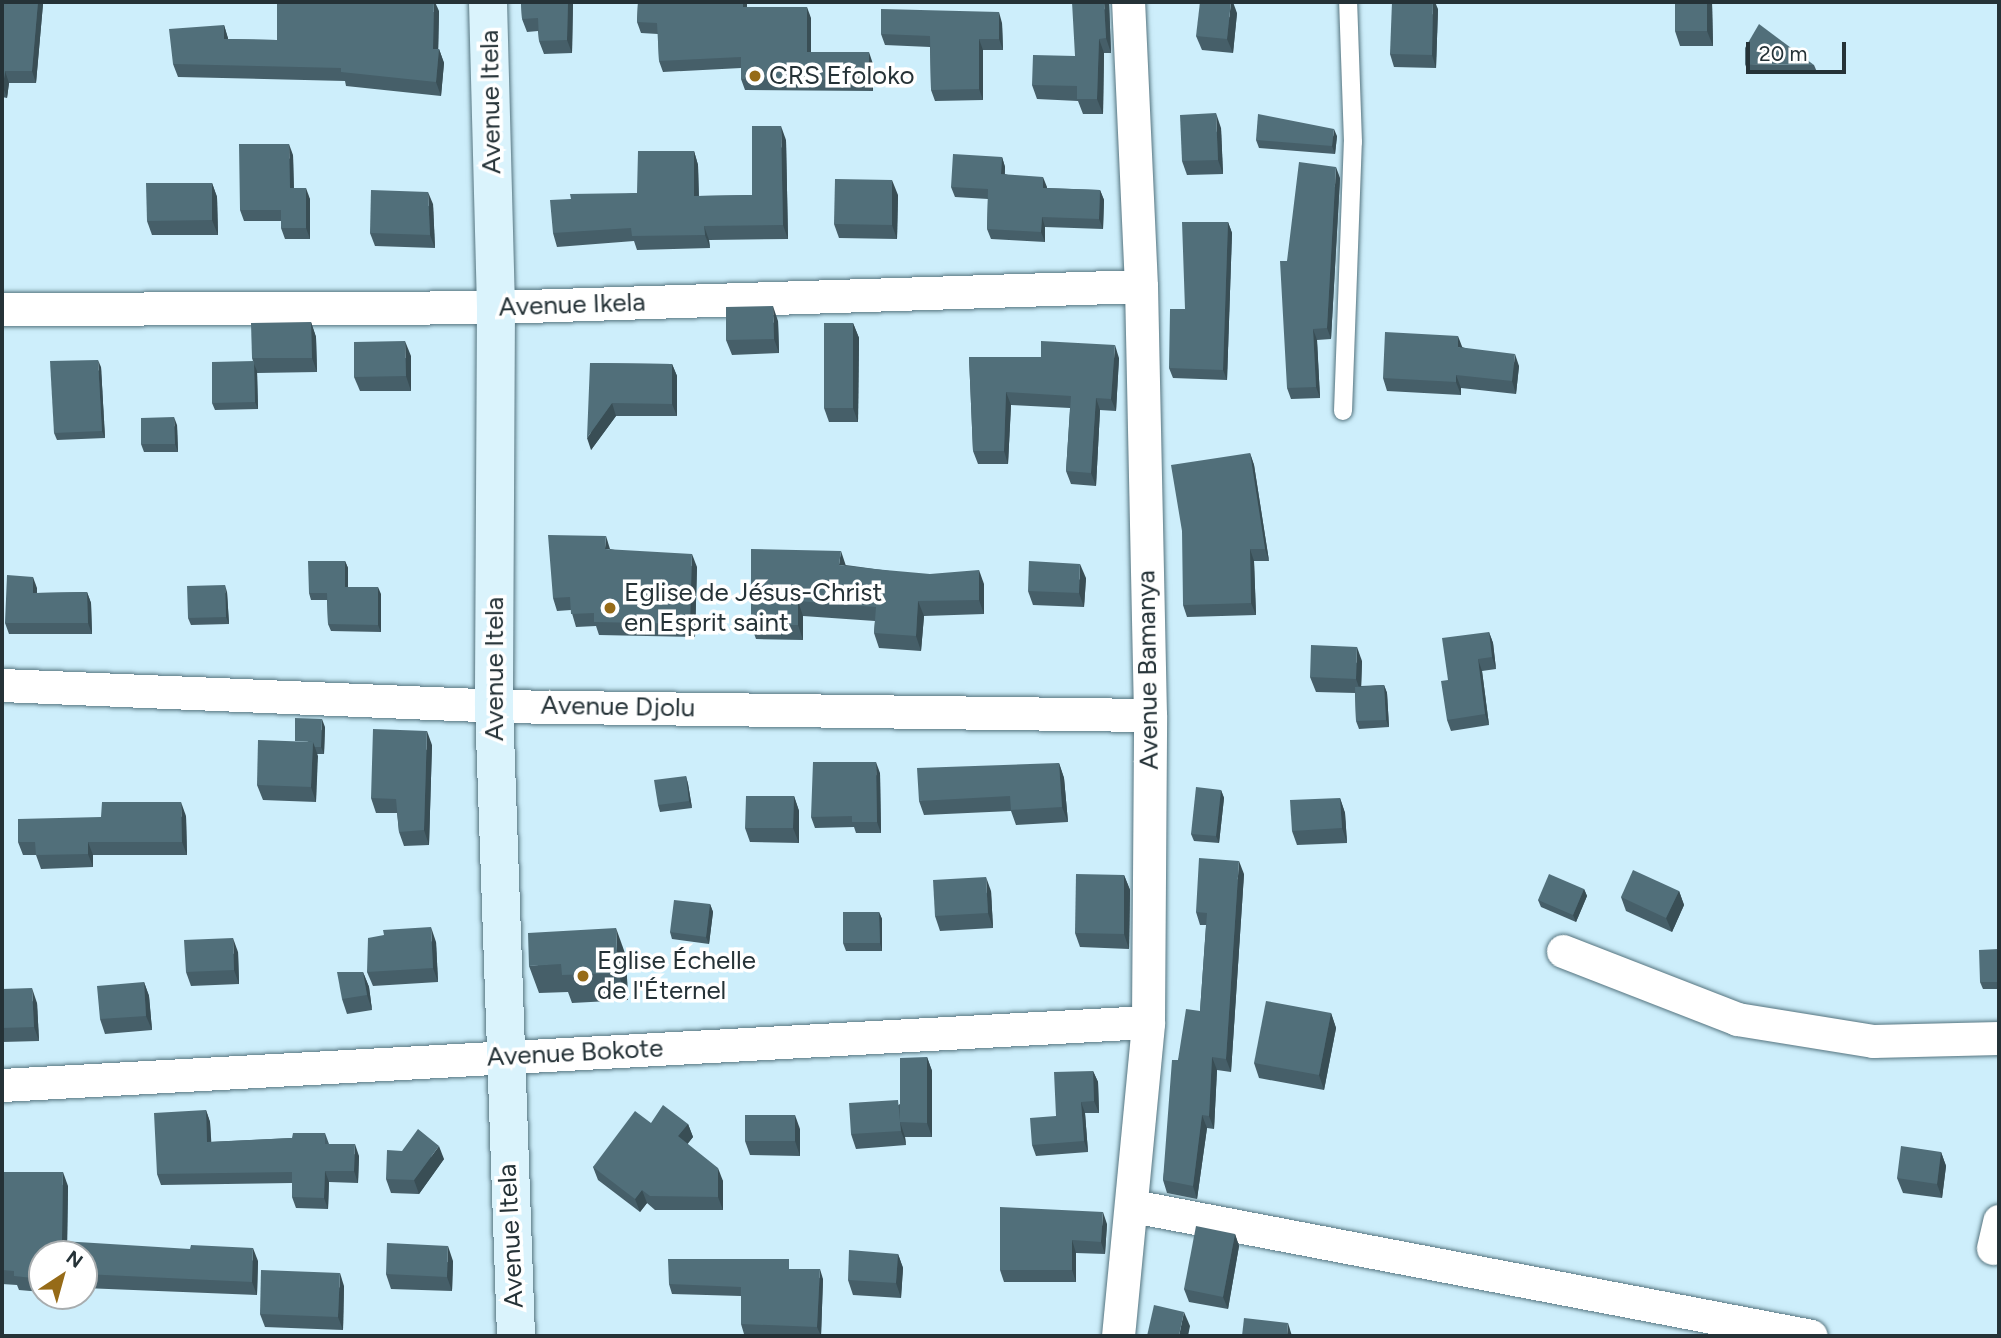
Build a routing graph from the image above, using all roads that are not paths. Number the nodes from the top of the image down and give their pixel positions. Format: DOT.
graph roads {
  1 [pos="488,2"];
  2 [pos="1128,2"];
  3 [pos="1348,2"];
  4 [pos="1141,286"];
  5 [pos="496,307"];
  6 [pos="2,309"];
  7 [pos="1343,411"];
  8 [pos="2,685"];
  9 [pos="494,706"];
  10 [pos="1150,715"];
  11 [pos="1563,951"];
  12 [pos="1148,1022"];
  13 [pos="1999,1038"];
  14 [pos="503,1057"];
  15 [pos="2,1085"];
  16 [pos="1133,1206"];
  17 [pos="516,1336"];
  18 [pos="1118,1336"];
  19 [pos="1811,1336"];
  1 -- 5 [label="street, Avenue Itela"];
  2 -- 4 [label="street, Avenue Bamanya"];
  3 -- 7 [label="lane"];
  4 -- 5 [label="street, Avenue Ikela"];
  4 -- 10 [label="street, Avenue Bamanya"];
  5 -- 6 [label="street, Avenue Ikela"];
  5 -- 9 [label="street, Avenue Itela"];
  8 -- 9 [label="street, Avenue Djolu"];
  9 -- 10 [label="street, Avenue Djolu"];
  9 -- 14 [label="street, Avenue Itela"];
  10 -- 12 [label="street, Avenue Bamanya"];
  11 -- 13 [label="street"];
  12 -- 14 [label="street, Avenue Bokote"];
  12 -- 16 [label="street, Avenue Bamanya"];
  14 -- 15 [label="street, Avenue Bokote"];
  14 -- 17 [label="street, Avenue Itela"];
  16 -- 18 [label="street, Avenue Bamanya"];
  16 -- 19 [label="street"];
}
